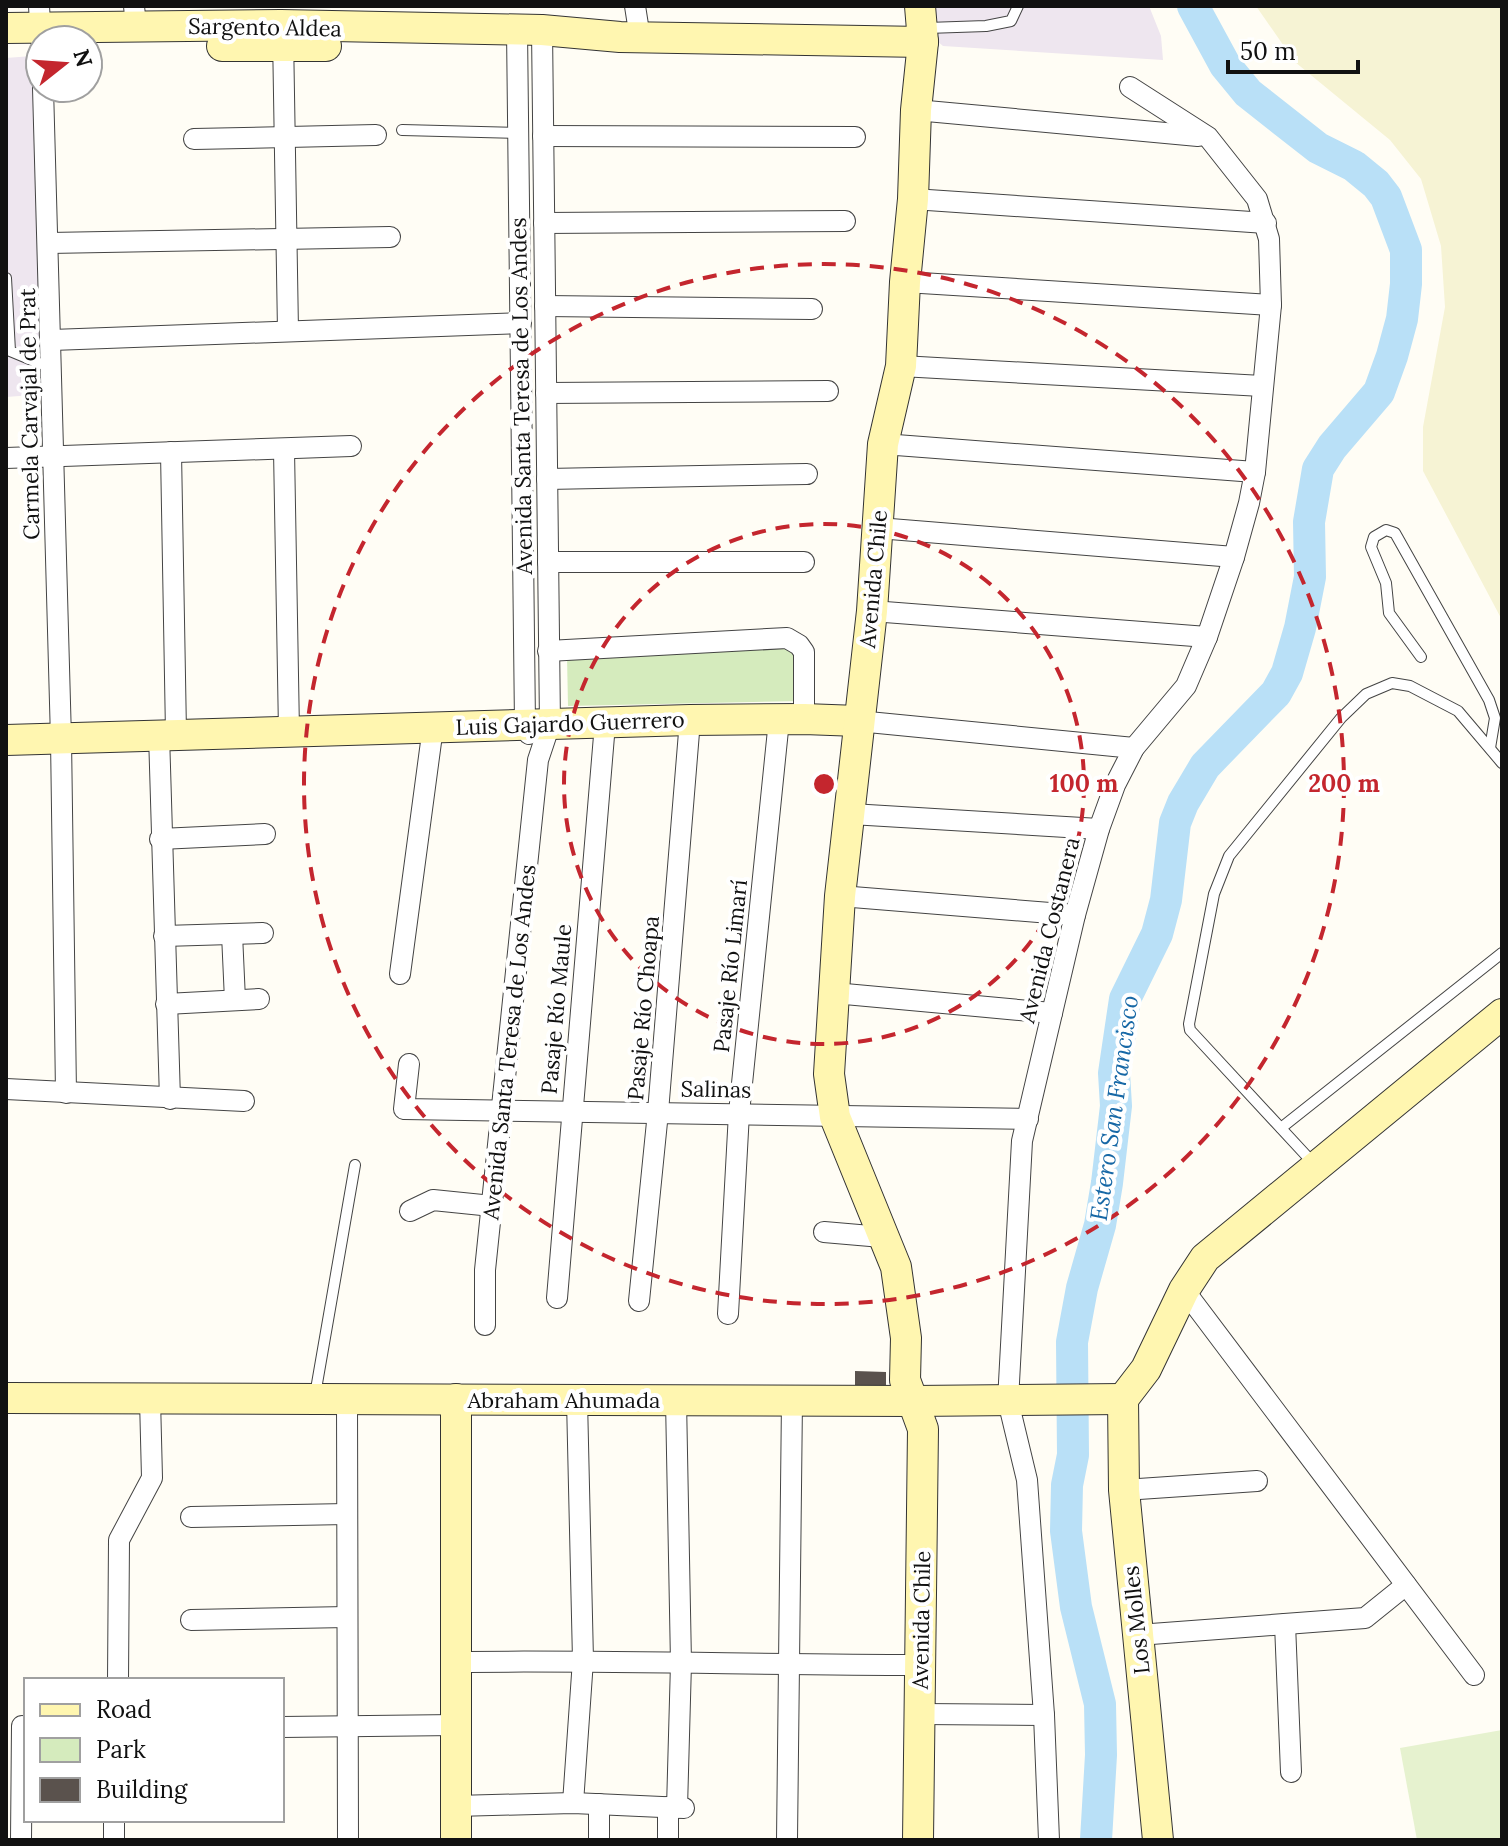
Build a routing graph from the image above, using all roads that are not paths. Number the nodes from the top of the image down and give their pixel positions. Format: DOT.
graph roads {
  1 [pos="635,6"];
  2 [pos="1018,6"];
  3 [pos="135,16"];
  4 [pos="225,16"];
  5 [pos="314,16"];
  6 [pos="77,24"];
  7 [pos="922,25"];
  8 [pos="283,36"];
  9 [pos="530,38"];
  10 [pos="630,38"];
  11 [pos="104,43"];
  12 [pos="1130,87"];
  13 [pos="44,104"];
  14 [pos="916,110"];
  15 [pos="402,130"];
  16 [pos="517,133"];
  17 [pos="376,135"];
  18 [pos="543,136"];
  19 [pos="285,137"];
  20 [pos="855,137"];
  21 [pos="1208,137"];
  22 [pos="194,139"];
  23 [pos="913,199"];
  24 [pos="845,221"];
  25 [pos="544,223"];
  26 [pos="1266,223"];
  27 [pos="390,237"];
  28 [pos="286,238"];
  29 [pos="49,243"];
  30 [pos="6,278"];
  31 [pos="905,282"];
  32 [pos="1271,305"];
  33 [pos="545,306"];
  34 [pos="812,309"];
  35 [pos="521,323"];
  36 [pos="288,331"];
  37 [pos="52,340"];
  38 [pos="901,366"];
  39 [pos="52,369"];
  40 [pos="1262,386"];
  41 [pos="828,391"];
  42 [pos="546,393"];
  43 [pos="883,444"];
  44 [pos="351,446"];
  45 [pos="284,450"];
  46 [pos="171,452"];
  47 [pos="54,456"];
  48 [pos="6,458"];
  49 [pos="1255,472"];
  50 [pos="807,474"];
  51 [pos="547,479"];
  52 [pos="878,528"];
  53 [pos="1234,557"];
  54 [pos="548,562"];
  55 [pos="804,562"];
  56 [pos="872,611"];
  57 [pos="1207,637"];
  58 [pos="548,651"];
  59 [pos="1421,657"];
  60 [pos="791,719"];
  61 [pos="690,720"];
  62 [pos="858,721"];
  63 [pos="538,724"];
  64 [pos="605,724"];
  65 [pos="433,727"];
  66 [pos="289,731"];
  67 [pos="167,734"];
  68 [pos="61,739"];
  69 [pos="6,740"];
  70 [pos="1134,748"];
  71 [pos="1490,748"];
  72 [pos="1502,763"];
  73 [pos="851,814"];
  74 [pos="1099,829"];
  75 [pos="265,834"];
  76 [pos="160,839"];
  77 [pos="840,896"];
  78 [pos="1075,915"];
  79 [pos="263,933"];
  80 [pos="232,934"];
  81 [pos="164,936"];
  82 [pos="1502,953"];
  83 [pos="400,974"];
  84 [pos="834,993"];
  85 [pos="259,999"];
  86 [pos="235,1000"];
  87 [pos="166,1004"];
  88 [pos="1052,1013"];
  89 [pos="1502,1014"];
  90 [pos="409,1064"];
  91 [pos="6,1089"];
  92 [pos="66,1093"];
  93 [pos="170,1099"];
  94 [pos="244,1101"];
  95 [pos="503,1109"];
  96 [pos="571,1110"];
  97 [pos="658,1112"];
  98 [pos="739,1113"];
  99 [pos="835,1117"];
  100 [pos="1028,1119"];
  101 [pos="1281,1128"];
  102 [pos="355,1165"];
  103 [pos="1316,1166"];
  104 [pos="492,1206"];
  105 [pos="410,1211"];
  106 [pos="824,1232"];
  107 [pos="882,1237"];
  108 [pos="1184,1290"];
  109 [pos="557,1298"];
  110 [pos="639,1301"];
  111 [pos="728,1314"];
  112 [pos="485,1325"];
  113 [pos="6,1398"];
  114 [pos="150,1399"];
  115 [pos="314,1399"];
  116 [pos="347,1399"];
  117 [pos="456,1399"];
  118 [pos="1113,1399"];
  119 [pos="577,1400"];
  120 [pos="676,1400"];
  121 [pos="792,1400"];
  122 [pos="913,1401"];
  123 [pos="1008,1401"];
  124 [pos="1257,1481"];
  125 [pos="1124,1490"];
  126 [pos="347,1514"];
  127 [pos="191,1517"];
  128 [pos="1406,1585"];
  129 [pos="347,1617"];
  130 [pos="191,1620"];
  131 [pos="1285,1624"];
  132 [pos="1138,1635"];
  133 [pos="583,1660"];
  134 [pos="456,1662"];
  135 [pos="681,1663"];
  136 [pos="788,1665"];
  137 [pos="920,1665"];
  138 [pos="1474,1675"];
  139 [pos="118,1678"];
  140 [pos="921,1714"];
  141 [pos="1044,1715"];
  142 [pos="456,1725"];
  143 [pos="18,1726"];
  144 [pos="347,1726"];
  145 [pos="284,1727"];
  146 [pos="1291,1772"];
  147 [pos="573,1803"];
  148 [pos="599,1804"];
  149 [pos="456,1806"];
  150 [pos="676,1808"];
  151 [pos="21,1840"];
  152 [pos="348,1840"];
  153 [pos="456,1840"];
  154 [pos="599,1840"];
  155 [pos="668,1840"];
  156 [pos="787,1840"];
  157 [pos="918,1840"];
  158 [pos="1049,1840"];
  159 [pos="1158,1840"];
  1 -- 10 [label="street"];
  2 -- 7 [label="lane"];
  3 -- 4 [label="street, Sargento Aldea"];
  3 -- 6 [label="street, Sargento Aldea"];
  4 -- 8 [label="street, Sargento Aldea"];
  5 -- 8 [label="street, Sargento Aldea"];
  5 -- 9 [label="street, Sargento Aldea"];
  7 -- 10 [label="street, Sargento Aldea"];
  7 -- 14 [label="street, Avenida Chile"];
  8 -- 9 [label="street, Sargento Aldea"];
  8 -- 11 [label="street, Sargento Aldea"];
  8 -- 19 [label="street"];
  9 -- 10 [label="street, Sargento Aldea"];
  9 -- 16 [label="street, Avenida Santa Teresa de Los Andes"];
  9 -- 18 [label="street, Avenida Santa Teresa de Los Andes"];
  12 -- 21 [label="street, Avenida Costanera"];
  13 -- 29 [label="street, Carmela Carvajal de Prat"];
  14 -- 21 [label="street"];
  14 -- 23 [label="street, Avenida Chile"];
  15 -- 16 [label="lane"];
  16 -- 35 [label="street, Avenida Santa Teresa de Los Andes"];
  17 -- 19 [label="street"];
  18 -- 20 [label="street"];
  18 -- 25 [label="street, Avenida Santa Teresa de Los Andes"];
  19 -- 22 [label="street"];
  19 -- 28 [label="street"];
  21 -- 26 [label="street, Avenida Costanera"];
  23 -- 26 [label="street"];
  23 -- 31 [label="street, Avenida Chile"];
  24 -- 25 [label="street"];
  25 -- 33 [label="street, Avenida Santa Teresa de Los Andes"];
  26 -- 32 [label="street, Avenida Costanera"];
  27 -- 28 [label="street"];
  28 -- 29 [label="street"];
  28 -- 36 [label="street"];
  29 -- 37 [label="street, Carmela Carvajal de Prat"];
  30 -- 39 [label="lane"];
  31 -- 32 [label="street"];
  31 -- 38 [label="street, Avenida Chile"];
  32 -- 40 [label="street, Avenida Costanera"];
  33 -- 34 [label="street"];
  33 -- 42 [label="street, Avenida Santa Teresa de Los Andes"];
  35 -- 36 [label="street"];
  35 -- 63 [label="street, Avenida Santa Teresa de Los Andes"];
  36 -- 37 [label="street"];
  37 -- 39 [label="street, Carmela Carvajal de Prat"];
  38 -- 40 [label="street"];
  38 -- 43 [label="street, Avenida Chile"];
  39 -- 47 [label="street, Carmela Carvajal de Prat"];
  40 -- 49 [label="street, Avenida Costanera"];
  41 -- 42 [label="street"];
  42 -- 51 [label="street, Avenida Santa Teresa de Los Andes"];
  43 -- 49 [label="street"];
  43 -- 52 [label="street, Avenida Chile"];
  44 -- 45 [label="street"];
  45 -- 46 [label="street"];
  45 -- 66 [label="street"];
  46 -- 47 [label="street"];
  46 -- 67 [label="street"];
  47 -- 48 [label="street"];
  47 -- 68 [label="street, Carmela Carvajal de Prat"];
  49 -- 53 [label="street, Avenida Costanera"];
  50 -- 51 [label="street"];
  51 -- 54 [label="street, Avenida Santa Teresa de Los Andes"];
  52 -- 53 [label="street"];
  52 -- 56 [label="street, Avenida Chile"];
  53 -- 57 [label="street, Avenida Costanera"];
  54 -- 55 [label="street"];
  54 -- 58 [label="street, Avenida Santa Teresa de Los Andes"];
  56 -- 57 [label="street"];
  56 -- 62 [label="street, Avenida Chile"];
  57 -- 70 [label="street, Avenida Costanera"];
  58 -- 60 [label="street, Pasaje Río Limarí"];
  58 -- 63 [label="street, Avenida Santa Teresa de Los Andes"];
  59 -- 71 [label="lane"];
  60 -- 61 [label="street, Luis Gajardo Guerrero"];
  60 -- 62 [label="street, Luis Gajardo Guerrero"];
  60 -- 98 [label="street, Pasaje Río Limarí"];
  61 -- 64 [label="street, Luis Gajardo Guerrero"];
  61 -- 97 [label="street, Pasaje Río Choapa"];
  62 -- 70 [label="street, Luis Gajardo Guerrero"];
  62 -- 73 [label="street, Avenida Chile"];
  63 -- 64 [label="street, Luis Gajardo Guerrero"];
  63 -- 65 [label="street, Luis Gajardo Guerrero"];
  63 -- 95 [label="street, Avenida Santa Teresa de Los Andes"];
  64 -- 96 [label="street, Pasaje Río Maule"];
  65 -- 66 [label="street, Luis Gajardo Guerrero"];
  65 -- 83 [label="street"];
  66 -- 67 [label="street, Luis Gajardo Guerrero"];
  67 -- 68 [label="street, Luis Gajardo Guerrero"];
  67 -- 76 [label="street"];
  68 -- 69 [label="street, Luis Gajardo Guerrero"];
  68 -- 92 [label="street, Carmela Carvajal de Prat"];
  70 -- 74 [label="street, Avenida Costanera"];
  71 -- 72 [label="lane"];
  71 -- 101 [label="lane"];
  73 -- 74 [label="street"];
  73 -- 77 [label="street, Avenida Chile"];
  74 -- 78 [label="street, Avenida Costanera"];
  75 -- 76 [label="street"];
  76 -- 81 [label="street"];
  77 -- 78 [label="street"];
  77 -- 84 [label="street, Avenida Chile"];
  78 -- 88 [label="street, Avenida Costanera"];
  79 -- 80 [label="street"];
  80 -- 81 [label="street"];
  80 -- 86 [label="street"];
  81 -- 87 [label="street"];
  82 -- 101 [label="lane"];
  84 -- 88 [label="street"];
  84 -- 99 [label="street, Avenida Chile"];
  85 -- 86 [label="street"];
  86 -- 87 [label="street"];
  87 -- 93 [label="street"];
  88 -- 100 [label="street, Avenida Costanera"];
  89 -- 103 [label="street"];
  90 -- 95 [label="street, Salinas"];
  91 -- 92 [label="street"];
  92 -- 93 [label="street"];
  93 -- 94 [label="street"];
  95 -- 96 [label="street, Salinas"];
  95 -- 104 [label="street, Avenida Santa Teresa de Los Andes"];
  96 -- 97 [label="street, Salinas"];
  96 -- 109 [label="street, Pasaje Río Maule"];
  97 -- 98 [label="street, Salinas"];
  97 -- 110 [label="street, Pasaje Río Choapa"];
  98 -- 99 [label="street, Salinas"];
  98 -- 111 [label="street, Pasaje Río Limarí"];
  99 -- 100 [label="street, Salinas"];
  99 -- 107 [label="street, Avenida Chile"];
  100 -- 123 [label="street, Avenida Costanera"];
  101 -- 103 [label="lane"];
  102 -- 115 [label="lane"];
  103 -- 108 [label="street"];
  104 -- 105 [label="street"];
  104 -- 112 [label="street, Avenida Santa Teresa de Los Andes"];
  106 -- 107 [label="street"];
  107 -- 122 [label="street, Avenida Chile"];
  108 -- 118 [label="street"];
  108 -- 128 [label="street"];
  113 -- 114 [label="street, Abraham Ahumada"];
  114 -- 115 [label="street, Abraham Ahumada"];
  114 -- 139 [label="street"];
  115 -- 116 [label="street, Abraham Ahumada"];
  116 -- 117 [label="street, Abraham Ahumada"];
  116 -- 126 [label="street"];
  117 -- 119 [label="street, Abraham Ahumada"];
  117 -- 134 [label="street"];
  118 -- 123 [label="street, Abraham Ahumada"];
  118 -- 125 [label="street, Los Molles"];
  119 -- 120 [label="street, Abraham Ahumada"];
  119 -- 133 [label="street"];
  120 -- 121 [label="street, Abraham Ahumada"];
  120 -- 135 [label="street"];
  121 -- 122 [label="street, Abraham Ahumada"];
  121 -- 136 [label="street"];
  122 -- 123 [label="street, Abraham Ahumada"];
  122 -- 137 [label="street, Avenida Chile"];
  123 -- 141 [label="street, Avenida Costanera"];
  124 -- 125 [label="street"];
  125 -- 132 [label="street, Los Molles"];
  126 -- 127 [label="street"];
  126 -- 129 [label="street"];
  128 -- 131 [label="street"];
  128 -- 138 [label="street"];
  129 -- 130 [label="street"];
  129 -- 144 [label="street"];
  131 -- 132 [label="street"];
  131 -- 146 [label="street"];
  132 -- 159 [label="street, Los Molles"];
  133 -- 134 [label="street"];
  133 -- 135 [label="street"];
  133 -- 147 [label="street"];
  134 -- 142 [label="street"];
  135 -- 136 [label="street"];
  135 -- 150 [label="street"];
  136 -- 137 [label="street"];
  136 -- 156 [label="street"];
  137 -- 140 [label="street, Avenida Chile"];
  140 -- 141 [label="street"];
  140 -- 157 [label="street, Avenida Chile"];
  141 -- 158 [label="street, Avenida Costanera"];
  142 -- 144 [label="street"];
  142 -- 149 [label="street"];
  143 -- 151 [label="street"];
  144 -- 145 [label="street"];
  144 -- 152 [label="street"];
  147 -- 148 [label="street"];
  147 -- 149 [label="street"];
  148 -- 150 [label="street"];
  148 -- 154 [label="street"];
  149 -- 153 [label="street"];
  150 -- 155 [label="street"];
}
